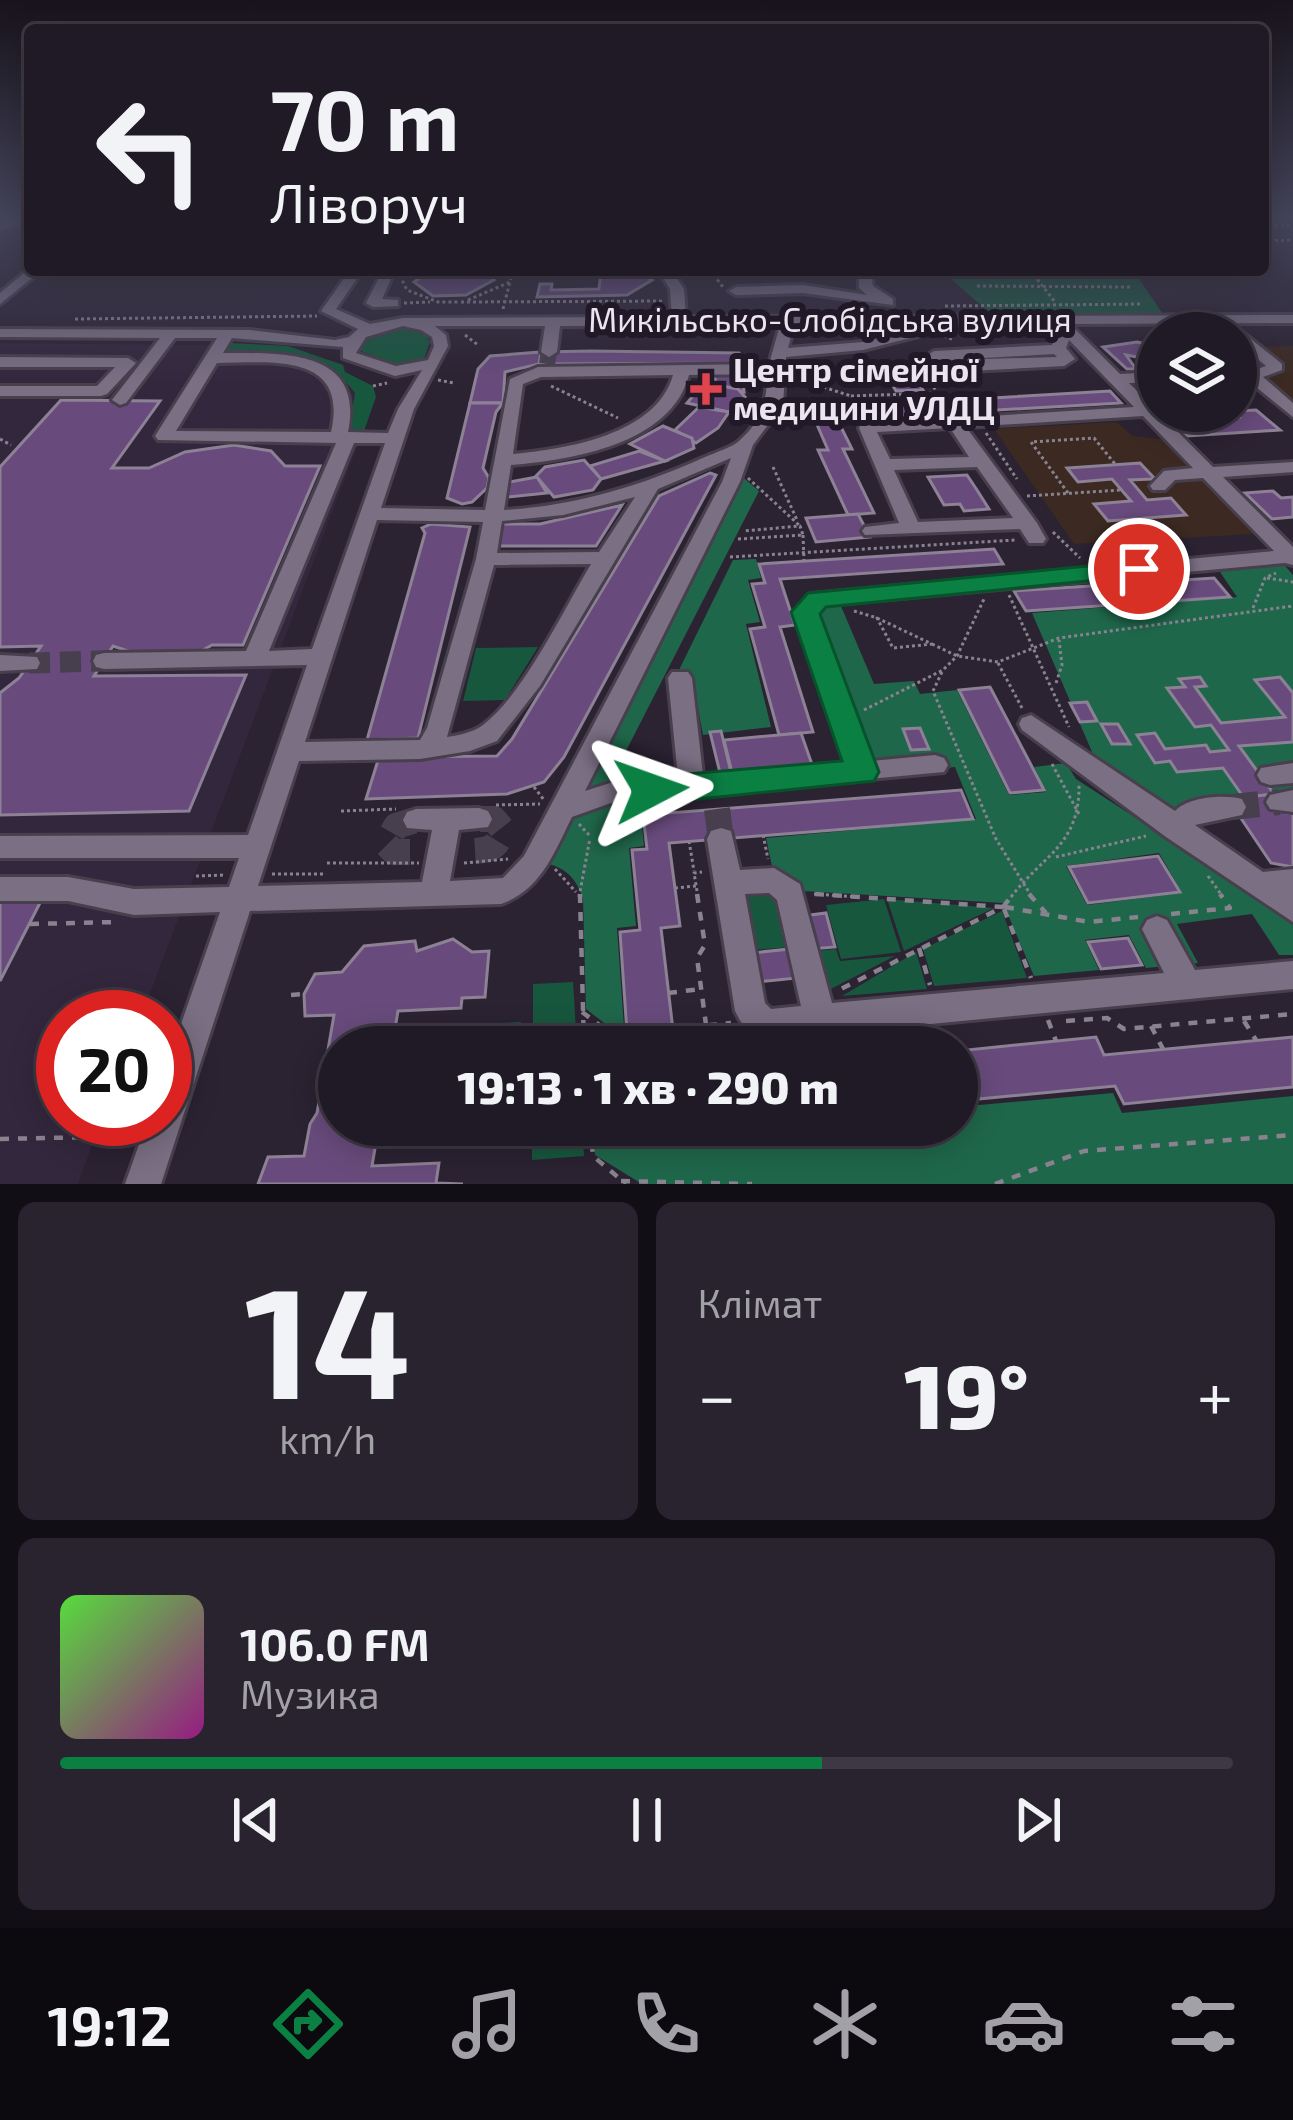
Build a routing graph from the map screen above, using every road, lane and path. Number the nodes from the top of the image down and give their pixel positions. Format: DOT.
graph roads {
  1 [pos="28,276"];
  2 [pos="352,276"];
  3 [pos="386,276"];
  4 [pos="406,276"];
  5 [pos="511,276"];
  6 [pos="671,276"];
  7 [pos="714,276"];
  8 [pos="865,276"];
  9 [pos="1036,276"];
  10 [pos="510,281"];
  11 [pos="976,286"];
  12 [pos="1043,286"];
  13 [pos="1131,287"];
  14 [pos="736,291"];
  15 [pos="0,300"];
  16 [pos="679,301"];
  17 [pos="438,302"];
  18 [pos="460,302"];
  19 [pos="505,302"];
  20 [pos="888,302"];
  21 [pos="373,303"];
  22 [pos="393,303"];
  23 [pos="337,315"];
  24 [pos="507,315"];
  25 [pos="61,319"];
  26 [pos="788,320"];
  27 [pos="941,320"];
  28 [pos="1257,320"];
  29 [pos="1293,320"];
  30 [pos="553,321"];
  31 [pos="680,321"];
  32 [pos="1062,321"];
  33 [pos="1137,321"];
  34 [pos="403,322"];
  35 [pos="374,328"];
  36 [pos="0,333"];
  37 [pos="101,334"];
  38 [pos="171,334"];
  39 [pos="227,334"];
  40 [pos="919,334"];
  41 [pos="350,348"];
  42 [pos="1058,349"];
  43 [pos="1257,351"];
  44 [pos="438,354"];
  45 [pos="212,358"];
  46 [pos="0,362"];
  47 [pos="76,362"];
  48 [pos="548,362"];
  49 [pos="1293,362"];
  50 [pos="1272,363"];
  51 [pos="778,365"];
  52 [pos="377,369"];
  53 [pos="682,370"];
  54 [pos="1110,374"];
  55 [pos="1137,376"];
  56 [pos="929,378"];
  57 [pos="514,389"];
  58 [pos="0,391"];
  59 [pos="1137,396"];
  60 [pos="851,397"];
  61 [pos="120,400"];
  62 [pos="856,406"];
  63 [pos="406,409"];
  64 [pos="1137,409"];
  65 [pos="1293,412"];
  66 [pos="978,421"];
  67 [pos="955,422"];
  68 [pos="636,427"];
  69 [pos="1173,432"];
  70 [pos="343,437"];
  71 [pos="395,438"];
  72 [pos="0,439"];
  73 [pos="10,445"];
  74 [pos="745,445"];
  75 [pos="509,447"];
  76 [pos="979,462"];
  77 [pos="1114,464"];
  78 [pos="884,465"];
  79 [pos="773,467"];
  80 [pos="1293,467"];
  81 [pos="1210,473"];
  82 [pos="651,486"];
  83 [pos="1159,486"];
  84 [pos="762,490"];
  85 [pos="1018,490"];
  86 [pos="1121,490"];
  87 [pos="1068,494"];
  88 [pos="369,514"];
  89 [pos="494,515"];
  90 [pos="1038,525"];
  91 [pos="800,526"];
  92 [pos="1293,527"];
  93 [pos="911,528"];
  94 [pos="1264,529"];
  95 [pos="742,531"];
  96 [pos="872,531"];
  97 [pos="802,535"];
  98 [pos="739,539"];
  99 [pos="1060,543"];
  100 [pos="800,552"];
  101 [pos="730,557"];
  102 [pos="605,558"];
  103 [pos="486,559"];
  104 [pos="804,561"];
  105 [pos="1291,561"];
  106 [pos="1091,573"];
  107 [pos="1265,578"];
  108 [pos="1293,582"];
  109 [pos="1006,588"];
  110 [pos="986,596"];
  111 [pos="1293,606"];
  112 [pos="1252,609"];
  113 [pos="1059,638"];
  114 [pos="932,644"];
  115 [pos="1031,649"];
  116 [pos="956,656"];
  117 [pos="320,657"];
  118 [pos="254,659"];
  119 [pos="104,661"];
  120 [pos="0,662"];
  121 [pos="29,663"];
  122 [pos="943,670"];
  123 [pos="680,678"];
  124 [pos="843,720"];
  125 [pos="1031,724"];
  126 [pos="428,748"];
  127 [pos="287,751"];
  128 [pos="935,765"];
  129 [pos="862,772"];
  130 [pos="1078,776"];
  131 [pos="534,787"];
  132 [pos="711,806"];
  133 [pos="556,807"];
  134 [pos="1233,807"];
  135 [pos="447,819"];
  136 [pos="478,819"];
  137 [pos="416,820"];
  138 [pos="1176,829"];
  139 [pos="590,836"];
  140 [pos="763,836"];
  141 [pos="689,841"];
  142 [pos="258,846"];
  143 [pos="0,848"];
  144 [pos="1055,856"];
  145 [pos="770,867"];
  146 [pos="1203,869"];
  147 [pos="694,873"];
  148 [pos="728,877"];
  149 [pos="1293,881"];
  150 [pos="1020,884"];
  151 [pos="1257,885"];
  152 [pos="696,886"];
  153 [pos="675,888"];
  154 [pos="0,889"];
  155 [pos="790,893"];
  156 [pos="434,894"];
  157 [pos="241,900"];
  158 [pos="1004,907"];
  159 [pos="1293,909"];
  160 [pos="1048,916"];
  161 [pos="126,922"];
  162 [pos="29,924"];
  163 [pos="1157,929"];
  164 [pos="918,947"];
  165 [pos="1293,975"];
  166 [pos="1186,982"];
  167 [pos="701,989"];
  168 [pos="668,993"];
  169 [pos="291,994"];
  170 [pos="304,994"];
  171 [pos="937,1008"];
  172 [pos="818,1011"];
  173 [pos="1034,1011"];
  174 [pos="582,1012"];
  175 [pos="1293,1014"];
  176 [pos="1243,1019"];
  177 [pos="756,1020"];
  178 [pos="706,1025"];
  179 [pos="583,1026"];
  180 [pos="601,1026"];
  181 [pos="698,1026"];
  182 [pos="1151,1026"];
  183 [pos="1256,1040"];
  184 [pos="1163,1049"];
  185 [pos="1293,1135"];
  186 [pos="36,1138"];
  187 [pos="0,1139"];
  188 [pos="591,1146"];
  189 [pos="624,1182"];
  190 [pos="143,1184"];
  191 [pos="752,1184"];
  192 [pos="994,1184"];
  1 -- 15 [label="street"];
  2 -- 23 [label="street"];
  3 -- 21 [label="street"];
  4 -- 17 [label="path"];
  5 -- 10 [label="path"];
  6 -- 16 [label="street"];
  7 -- 14 [label="path"];
  8 -- 20 [label="street"];
  9 -- 12 [label="path"];
  10 -- 18 [label="path"];
  10 -- 19 [label="path"];
  11 -- 12 [label="path"];
  12 -- 13 [label="path"];
  12 -- 32 [label="path"];
  14 -- 20 [label="street"];
  16 -- 19 [label="path"];
  16 -- 31 [label="street"];
  17 -- 18 [label="path"];
  17 -- 22 [label="path"];
  18 -- 19 [label="path"];
  19 -- 24 [label="path"];
  20 -- 27 [label="street"];
  21 -- 22 [label="street"];
  21 -- 35 [label="street"];
  23 -- 25 [label="path"];
  23 -- 35 [label="street"];
  24 -- 30 [label="street, Микільсько-Слобідська вулиця"];
  24 -- 34 [label="street, Микільсько-Слобідська вулиця"];
  24 -- 44 [label="street, Микільсько-Слобідська вулиця"];
  26 -- 27 [label="street, Микільсько-Слобідська вулиця"];
  26 -- 31 [label="street, Микільсько-Слобідська вулиця"];
  26 -- 51 [label="street"];
  27 -- 32 [label="street, Микільсько-Слобідська вулиця"];
  28 -- 29 [label="street, Микільсько-Слобідська вулиця"];
  30 -- 31 [label="street, Микільсько-Слобідська вулиця"];
  30 -- 48 [label="street"];
  32 -- 33 [label="street, Микільсько-Слобідська вулиця"];
  32 -- 42 [label="street"];
  32 -- 54 [label="street"];
  34 -- 35 [label="street, Микільсько-Слобідська вулиця"];
  34 -- 44 [label="street"];
  35 -- 41 [label="street"];
  36 -- 37 [label="street"];
  37 -- 38 [label="street"];
  37 -- 47 [label="street"];
  38 -- 39 [label="street"];
  38 -- 61 [label="street"];
  39 -- 41 [label="street"];
  39 -- 45 [label="street"];
  40 -- 51 [label="street"];
  41 -- 52 [label="street"];
  42 -- 42 [label="street"];
  43 -- 50 [label="street"];
  44 -- 52 [label="street, Микільсько-Слобідська вулиця"];
  44 -- 63 [label="street"];
  45 -- 70 [label="street"];
  45 -- 70 [label="street"];
  46 -- 47 [label="street"];
  47 -- 58 [label="street"];
  48 -- 53 [label="street"];
  48 -- 57 [label="street"];
  49 -- 50 [label="street"];
  50 -- 65 [label="street"];
  51 -- 53 [label="street"];
  51 -- 60 [label="path"];
  51 -- 74 [label="street"];
  52 -- 63 [label="street"];
  53 -- 68 [label="street"];
  54 -- 55 [label="street"];
  54 -- 56 [label="street"];
  54 -- 59 [label="street"];
  56 -- 60 [label="path"];
  57 -- 68 [label="path"];
  57 -- 75 [label="street"];
  60 -- 62 [label="path"];
  63 -- 71 [label="street"];
  64 -- 66 [label="street"];
  66 -- 67 [label="street"];
  66 -- 85 [label="path"];
  67 -- 76 [label="street"];
  67 -- 78 [label="street"];
  68 -- 75 [label="street"];
  69 -- 81 [label="street"];
  70 -- 71 [label="street"];
  70 -- 118 [label="street"];
  71 -- 88 [label="street"];
  72 -- 73 [label="path"];
  74 -- 82 [label="street"];
  74 -- 133 [label="street"];
  75 -- 89 [label="street"];
  76 -- 78 [label="street"];
  76 -- 85 [label="street"];
  77 -- 87 [label="path"];
  78 -- 93 [label="street"];
  79 -- 91 [label="path"];
  80 -- 81 [label="street"];
  81 -- 83 [label="street"];
  81 -- 94 [label="street"];
  82 -- 89 [label="street"];
  82 -- 102 [label="street"];
  84 -- 91 [label="path"];
  85 -- 87 [label="path"];
  85 -- 90 [label="street"];
  85 -- 90 [label="path"];
  86 -- 87 [label="path"];
  88 -- 89 [label="street"];
  88 -- 117 [label="street"];
  89 -- 103 [label="street"];
  90 -- 93 [label="street"];
  90 -- 99 [label="path"];
  90 -- 99 [label="path"];
  90 -- 100 [label="path"];
  91 -- 95 [label="path"];
  91 -- 97 [label="path"];
  92 -- 94 [label="street"];
  93 -- 96 [label="street"];
  94 -- 105 [label="street"];
  97 -- 98 [label="path"];
  97 -- 100 [label="path"];
  99 -- 106 [label="path"];
  100 -- 101 [label="path"];
  100 -- 104 [label="path"];
  102 -- 103 [label="street"];
  102 -- 126 [label="street"];
  103 -- 126 [label="street"];
  105 -- 106 [label="street"];
  105 -- 107 [label="path"];
  106 -- 124 [label="street"];
  107 -- 108 [label="path"];
  107 -- 112 [label="path"];
  109 -- 115 [label="path"];
  110 -- 116 [label="path"];
  111 -- 112 [label="path"];
  112 -- 113 [label="path"];
  113 -- 115 [label="path"];
  113 -- 115 [label="path"];
  114 -- 114 [label="path"];
  114 -- 116 [label="path"];
  115 -- 116 [label="path"];
  116 -- 122 [label="path"];
  117 -- 118 [label="street"];
  117 -- 127 [label="street"];
  118 -- 119 [label="street"];
  120 -- 121 [label="street"];
  122 -- 124 [label="path"];
  122 -- 150 [label="path"];
  123 -- 132 [label="street"];
  124 -- 129 [label="street"];
  125 -- 138 [label="street"];
  126 -- 127 [label="street"];
  127 -- 142 [label="street"];
  128 -- 129 [label="street"];
  129 -- 132 [label="street"];
  130 -- 144 [label="path"];
  131 -- 133 [label="path"];
  132 -- 133 [label="street"];
  132 -- 148 [label="street"];
  133 -- 156 [label="street"];
  134 -- 138 [label="street"];
  135 -- 136 [label="street"];
  135 -- 137 [label="street"];
  135 -- 156 [label="street"];
  138 -- 144 [label="path"];
  138 -- 151 [label="street"];
  139 -- 174 [label="path"];
  140 -- 145 [label="path"];
  141 -- 147 [label="path"];
  142 -- 143 [label="street"];
  142 -- 157 [label="street"];
  144 -- 150 [label="path"];
  146 -- 160 [label="path"];
  147 -- 148 [label="path"];
  147 -- 152 [label="path"];
  148 -- 155 [label="street"];
  148 -- 177 [label="street"];
  149 -- 151 [label="street"];
  150 -- 158 [label="path"];
  150 -- 160 [label="path"];
  151 -- 159 [label="street"];
  152 -- 153 [label="path"];
  152 -- 167 [label="path"];
  154 -- 157 [label="street"];
  155 -- 158 [label="path"];
  155 -- 172 [label="street"];
  156 -- 157 [label="street"];
  157 -- 190 [label="street"];
  158 -- 160 [label="path"];
  158 -- 164 [label="path"];
  158 -- 173 [label="path"];
  161 -- 162 [label="path"];
  163 -- 166 [label="street"];
  164 -- 171 [label="path"];
  164 -- 172 [label="path"];
  165 -- 166 [label="street"];
  166 -- 173 [label="street"];
  167 -- 168 [label="path"];
  167 -- 178 [label="path"];
  169 -- 170 [label="path"];
  171 -- 172 [label="street"];
  171 -- 173 [label="street"];
  172 -- 177 [label="street"];
  173 -- 182 [label="path"];
  174 -- 179 [label="path"];
  174 -- 180 [label="path"];
  175 -- 176 [label="path"];
  176 -- 182 [label="path"];
  176 -- 183 [label="path"];
  177 -- 178 [label="path"];
  178 -- 181 [label="path"];
  182 -- 184 [label="path"];
  185 -- 192 [label="path"];
  186 -- 187 [label="path"];
  188 -- 189 [label="path"];
  189 -- 191 [label="path"];
}
